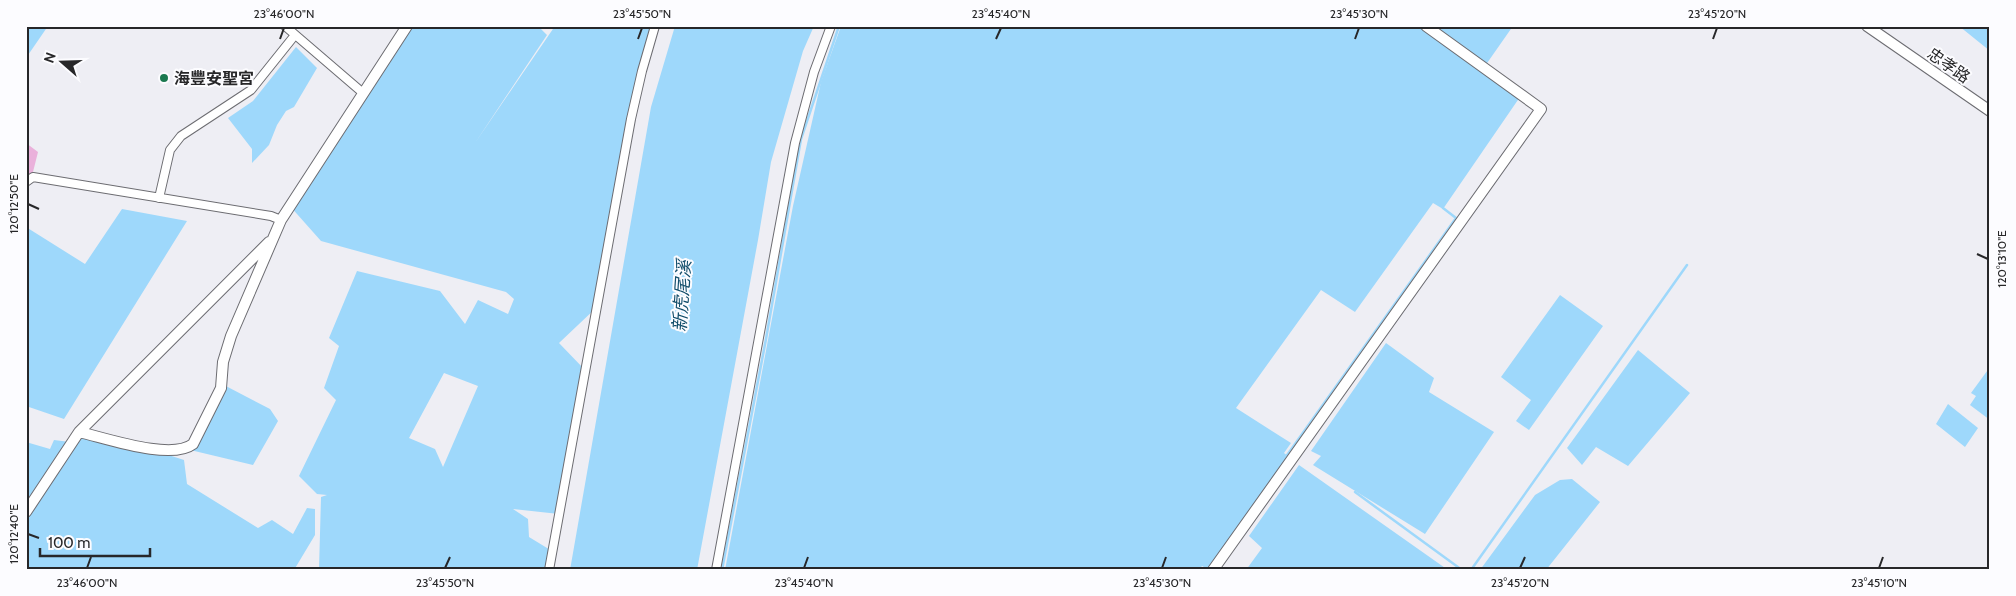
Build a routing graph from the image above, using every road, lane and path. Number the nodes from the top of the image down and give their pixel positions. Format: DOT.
graph roads {
  1 [pos="286,26"];
  2 [pos="407,26"];
  3 [pos="655,26"];
  4 [pos="831,26"];
  5 [pos="1426,26"];
  6 [pos="1867,26"];
  7 [pos="295,35"];
  8 [pos="363,93"];
  9 [pos="1990,111"];
  10 [pos="26,182"];
  11 [pos="159,198"];
  12 [pos="281,220"];
  13 [pos="273,238"];
  14 [pos="79,432"];
  15 [pos="26,512"];
  16 [pos="549,570"];
  17 [pos="716,570"];
  18 [pos="1213,570"];
  1 -- 7 [label="street"];
  2 -- 8 [label="street"];
  3 -- 16 [label="street"];
  4 -- 17 [label="street"];
  5 -- 18 [label="street"];
  6 -- 9 [label="street, 忠孝路"];
  7 -- 8 [label="street"];
  7 -- 11 [label="street"];
  8 -- 12 [label="street"];
  10 -- 11 [label="street"];
  11 -- 12 [label="street"];
  12 -- 13 [label="street"];
  13 -- 14 [label="street"];
  13 -- 14 [label="street"];
  14 -- 15 [label="street"];
}
